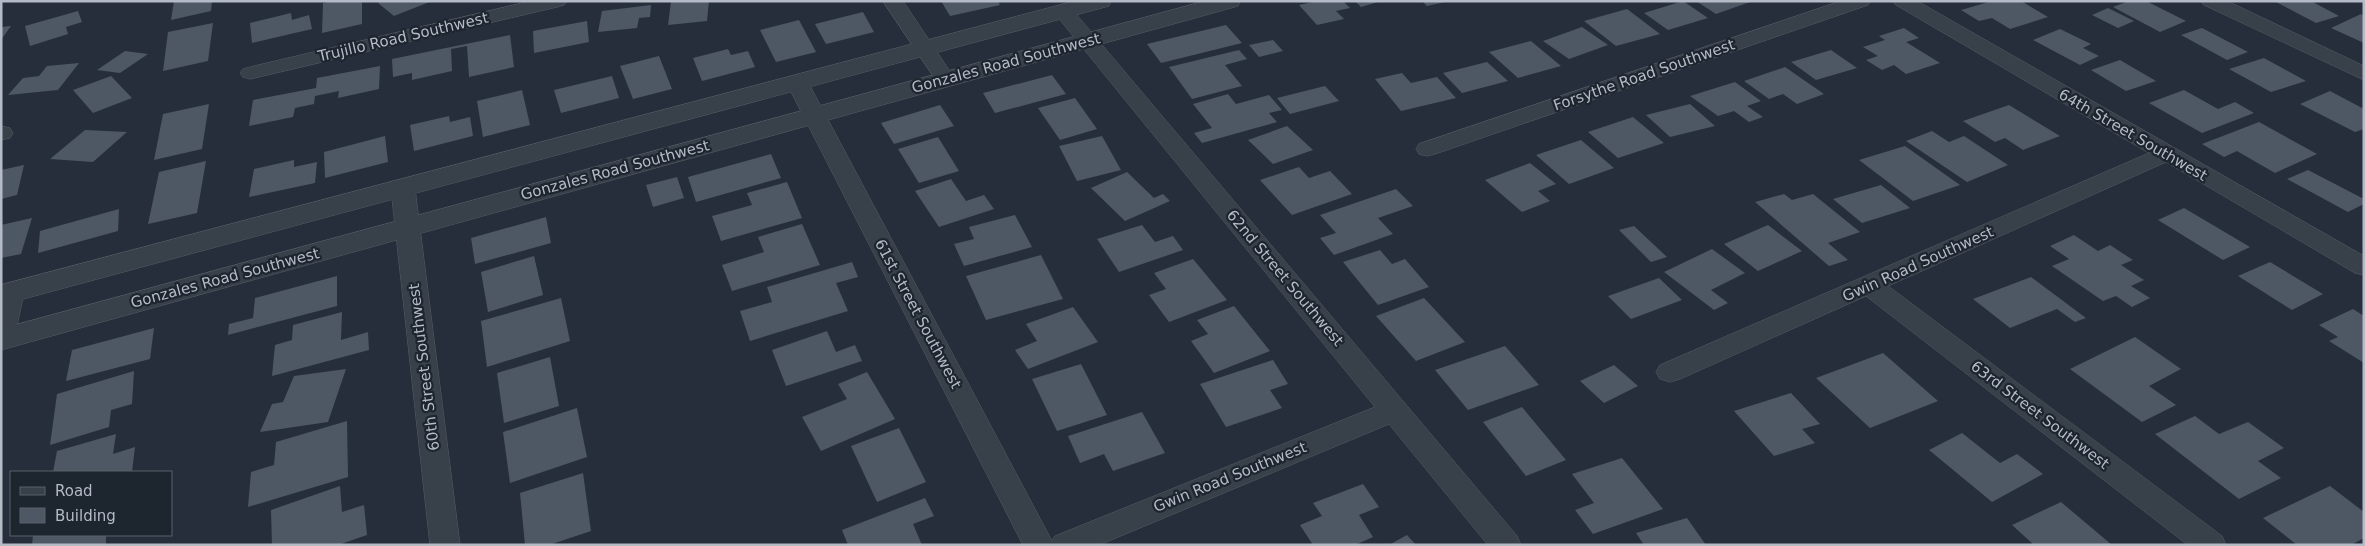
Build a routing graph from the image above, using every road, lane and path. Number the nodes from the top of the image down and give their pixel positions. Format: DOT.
graph roads {
  1 [pos="557,1"];
  2 [pos="893,1"];
  3 [pos="1101,1"];
  4 [pos="1230,1"];
  5 [pos="1861,1"];
  6 [pos="1903,1"];
  7 [pos="2211,1"];
  8 [pos="1064,11"];
  9 [pos="1089,41"];
  10 [pos="925,49"];
  11 [pos="250,73"];
  12 [pos="2364,74"];
  13 [pos="945,79"];
  14 [pos="798,84"];
  15 [pos="815,115"];
  16 [pos="1427,149"];
  17 [pos="2166,154"];
  18 [pos="402,189"];
  19 [pos="407,228"];
  20 [pos="2364,267"];
  21 [pos="1869,285"];
  22 [pos="6,294"];
  23 [pos="1,340"];
  24 [pos="1670,372"];
  25 [pos="1395,410"];
  26 [pos="445,545"];
  27 [pos="1039,545"];
  28 [pos="1066,545"];
  29 [pos="1506,545"];
  30 [pos="2211,545"];
  1 -- 11 [label="street, Trujillo Road Southwest"];
  2 -- 10 [label="street"];
  3 -- 8 [label="street"];
  4 -- 9 [label="street, Gonzales Road Southwest"];
  5 -- 16 [label="street, Forsythe Road Southwest"];
  6 -- 17 [label="street, 64th Street Southwest"];
  7 -- 12 [label="street"];
  8 -- 9 [label="street, 62nd Street Southwest"];
  8 -- 10 [label="street"];
  9 -- 13 [label="street, Gonzales Road Southwest"];
  9 -- 25 [label="street, 62nd Street Southwest"];
  10 -- 13 [label="street"];
  10 -- 14 [label="street"];
  13 -- 15 [label="street, Gonzales Road Southwest"];
  14 -- 15 [label="street, 61st Street Southwest"];
  14 -- 18 [label="street"];
  15 -- 19 [label="street, Gonzales Road Southwest"];
  15 -- 27 [label="street, 61st Street Southwest"];
  17 -- 20 [label="street, 64th Street Southwest"];
  17 -- 21 [label="street, Gwin Road Southwest"];
  18 -- 19 [label="street, 60th Street Southwest"];
  18 -- 22 [label="street"];
  19 -- 23 [label="street, Gonzales Road Southwest"];
  19 -- 26 [label="street, 60th Street Southwest"];
  21 -- 24 [label="street, Gwin Road Southwest"];
  21 -- 30 [label="street, 63rd Street Southwest"];
  22 -- 23 [label="street"];
  25 -- 28 [label="street, Gwin Road Southwest"];
  25 -- 29 [label="street, 62nd Street Southwest"];
}
